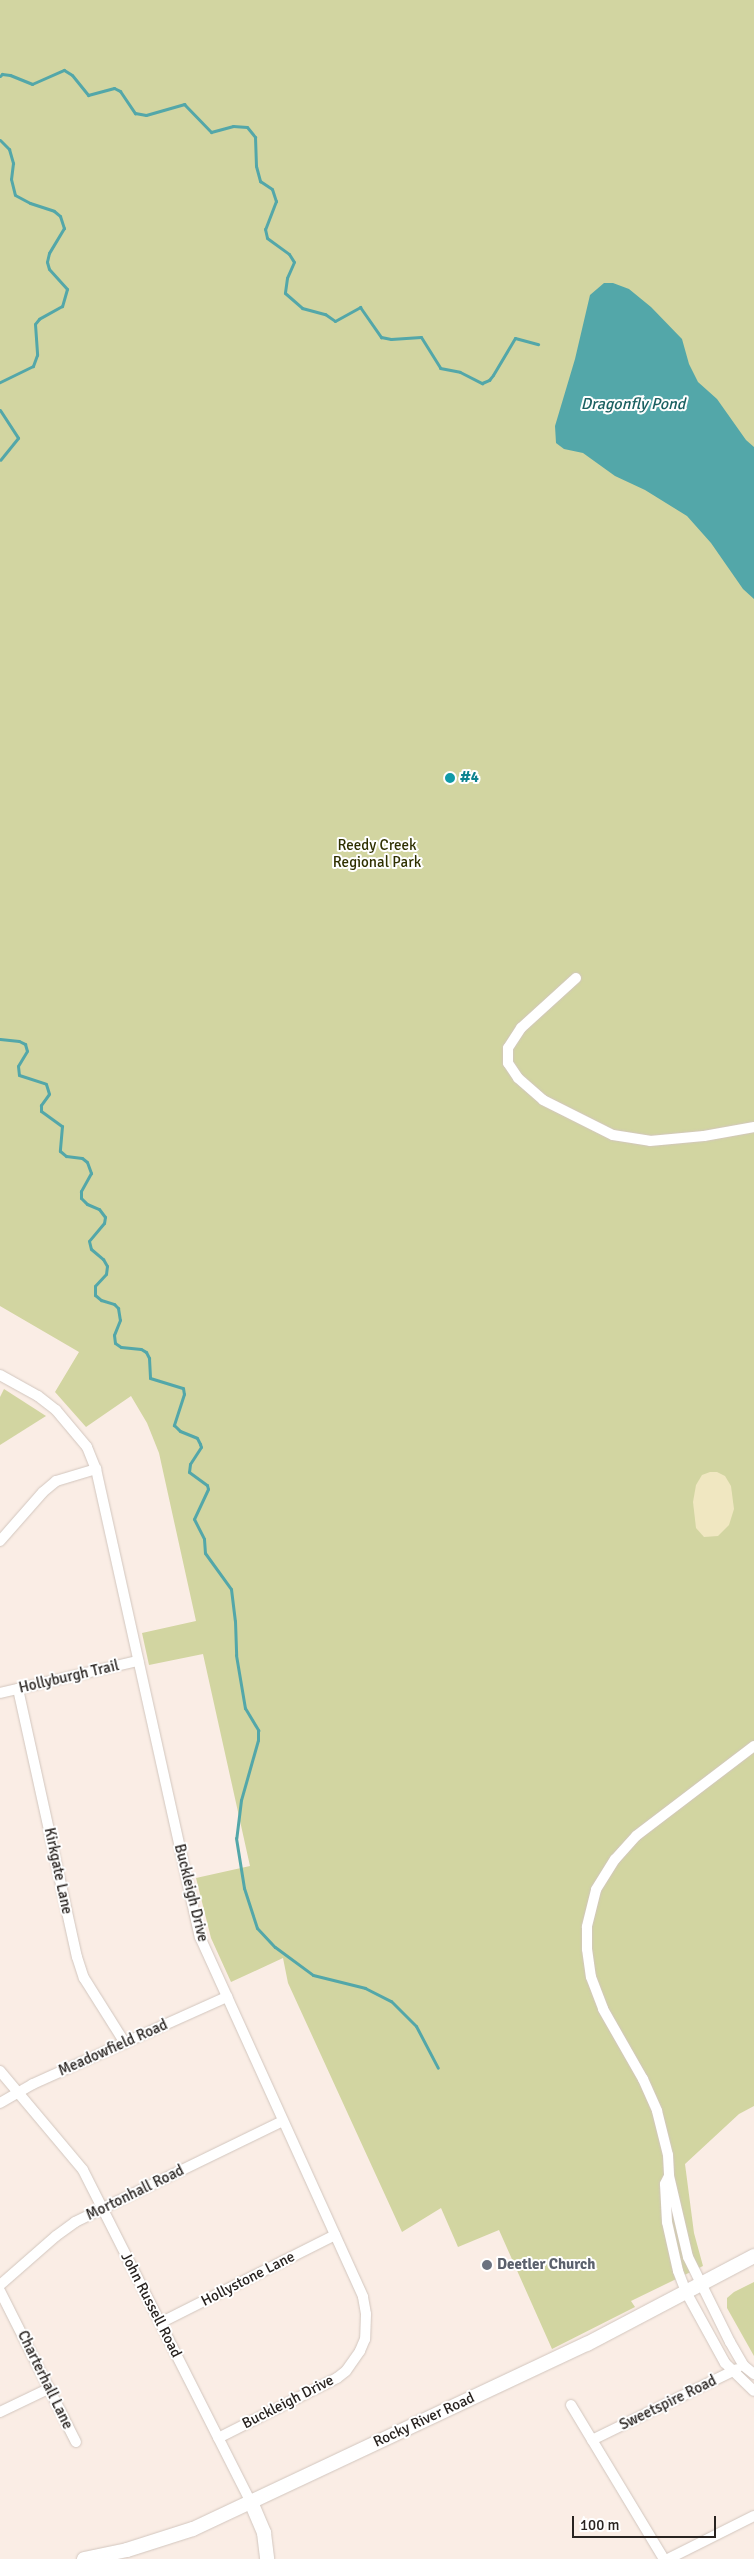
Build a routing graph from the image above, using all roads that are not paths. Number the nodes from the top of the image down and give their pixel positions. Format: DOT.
graph roads {
  1 [pos="576,978"];
  2 [pos="754,1127"];
  3 [pos="0,1374"];
  4 [pos="96,1469"];
  5 [pos="0,1542"];
  6 [pos="138,1661"];
  7 [pos="18,1689"];
  8 [pos="0,1693"];
  9 [pos="754,1746"];
  10 [pos="227,1997"];
  11 [pos="126,2043"];
  12 [pos="0,2071"];
  13 [pos="19,2092"];
  14 [pos="0,2103"];
  15 [pos="283,2120"];
  16 [pos="669,2176"];
  17 [pos="102,2209"];
  18 [pos="335,2235"];
  19 [pos="754,2256"];
  20 [pos="700,2284"];
  21 [pos="0,2285"];
  22 [pos="0,2291"];
  23 [pos="686,2292"];
  24 [pos="160,2323"];
  25 [pos="744,2366"];
  26 [pos="732,2371"];
  27 [pos="754,2374"];
  28 [pos="50,2388"];
  29 [pos="754,2391"];
  30 [pos="571,2405"];
  31 [pos="0,2412"];
  32 [pos="218,2438"];
  33 [pos="592,2440"];
  34 [pos="76,2442"];
  35 [pos="251,2502"];
  36 [pos="754,2516"];
  37 [pos="84,2559"];
  38 [pos="267,2559"];
  39 [pos="666,2559"];
  1 -- 2 [label="street"];
  3 -- 4 [label="street, Buckleigh Drive"];
  4 -- 5 [label="street"];
  4 -- 6 [label="street, Buckleigh Drive"];
  6 -- 7 [label="street, Hollyburgh Trail"];
  6 -- 10 [label="street, Buckleigh Drive"];
  7 -- 8 [label="street, Hollyburgh Trail"];
  7 -- 11 [label="street, Kirkgate Lane"];
  9 -- 16 [label="street"];
  10 -- 11 [label="street, Meadowfield Road"];
  10 -- 15 [label="street, Buckleigh Drive"];
  11 -- 13 [label="street, Meadowfield Road"];
  12 -- 13 [label="street, John Russell Road"];
  13 -- 14 [label="street, Meadowfield Road"];
  13 -- 17 [label="street, John Russell Road"];
  15 -- 17 [label="street, Mortonhall Road"];
  15 -- 18 [label="street, Buckleigh Drive"];
  16 -- 20 [label="street"];
  16 -- 23 [label="street"];
  17 -- 21 [label="street, Mortonhall Road"];
  17 -- 24 [label="street, John Russell Road"];
  18 -- 24 [label="street, Hollystone Lane"];
  18 -- 32 [label="street, Buckleigh Drive"];
  19 -- 20 [label="street, Rocky River Road"];
  20 -- 23 [label="street, Rocky River Road"];
  20 -- 25 [label="street"];
  22 -- 28 [label="street, Charterhall Lane"];
  23 -- 26 [label="street"];
  23 -- 35 [label="street, Rocky River Road"];
  24 -- 32 [label="street, John Russell Road"];
  25 -- 26 [label="street, Sweetspire Road"];
  25 -- 27 [label="street"];
  26 -- 29 [label="street"];
  26 -- 33 [label="street, Sweetspire Road"];
  28 -- 31 [label="street"];
  28 -- 34 [label="street, Charterhall Lane"];
  30 -- 33 [label="street"];
  32 -- 35 [label="street, John Russell Road"];
  33 -- 39 [label="street"];
  35 -- 37 [label="street, Rocky River Road"];
  35 -- 38 [label="street, John Russell Road"];
  36 -- 39 [label="street"];
}
